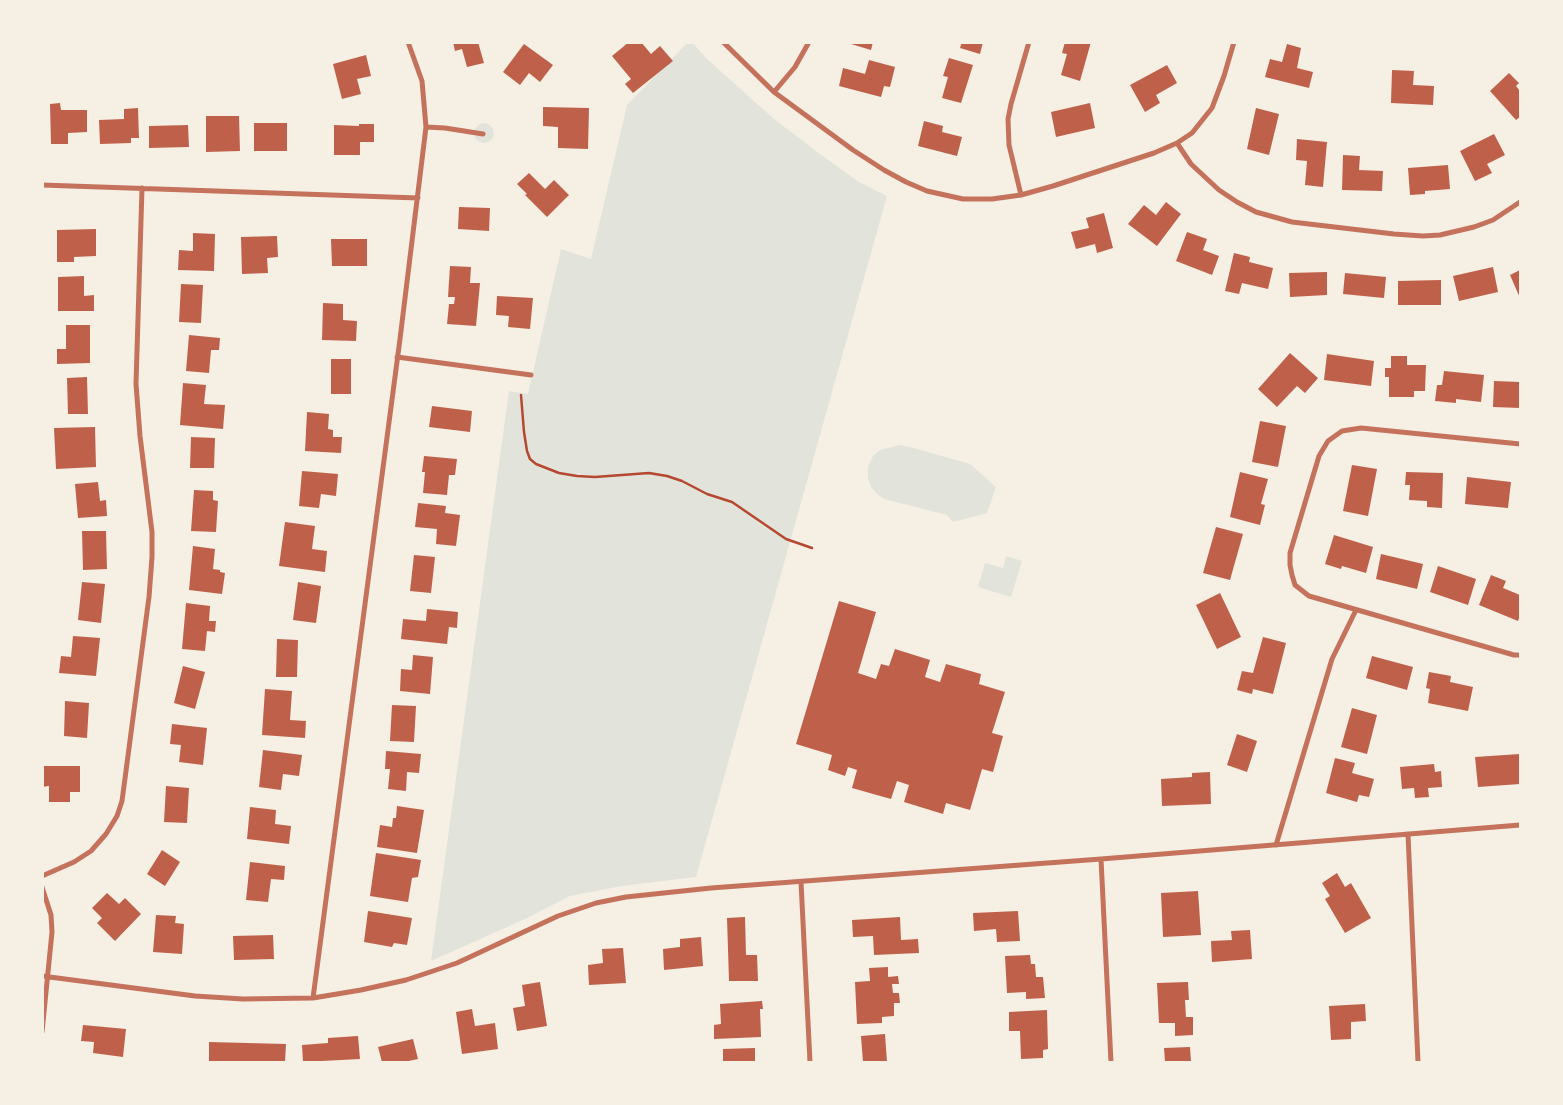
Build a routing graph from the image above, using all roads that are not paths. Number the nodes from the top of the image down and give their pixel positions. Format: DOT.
graph roads {
  1 [pos="408,42"];
  2 [pos="723,42"];
  3 [pos="809,42"];
  4 [pos="1029,42"];
  5 [pos="1234,42"];
  6 [pos="774,92"];
  7 [pos="426,127"];
  8 [pos="483,134"];
  9 [pos="1177,143"];
  10 [pos="42,185"];
  11 [pos="142,188"];
  12 [pos="1021,195"];
  13 [pos="418,198"];
  14 [pos="1520,202"];
  15 [pos="398,357"];
  16 [pos="530,375"];
  17 [pos="1520,444"];
  18 [pos="1356,610"];
  19 [pos="1520,655"];
  20 [pos="1520,825"];
  21 [pos="1408,834"];
  22 [pos="1276,845"];
  23 [pos="1101,859"];
  24 [pos="42,876"];
  25 [pos="801,882"];
  26 [pos="42,886"];
  27 [pos="45,976"];
  28 [pos="313,998"];
  29 [pos="42,1032"];
  30 [pos="810,1062"];
  31 [pos="1111,1062"];
  32 [pos="1418,1062"];
  1 -- 7 [label="street"];
  2 -- 6 [label="street"];
  3 -- 6 [label="street"];
  4 -- 12 [label="street"];
  5 -- 9 [label="street"];
  6 -- 12 [label="street"];
  7 -- 8 [label="street"];
  7 -- 13 [label="street"];
  9 -- 12 [label="street"];
  9 -- 14 [label="street"];
  10 -- 11 [label="street"];
  11 -- 13 [label="street"];
  11 -- 24 [label="street"];
  13 -- 15 [label="street"];
  15 -- 16 [label="street"];
  15 -- 28 [label="street"];
  17 -- 18 [label="street"];
  18 -- 19 [label="street"];
  18 -- 22 [label="street"];
  20 -- 21 [label="street"];
  21 -- 22 [label="street"];
  21 -- 32 [label="street"];
  22 -- 23 [label="street"];
  23 -- 25 [label="street"];
  23 -- 31 [label="street"];
  25 -- 28 [label="street"];
  25 -- 30 [label="street"];
  26 -- 27 [label="street"];
  27 -- 28 [label="street"];
  27 -- 29 [label="street"];
}
